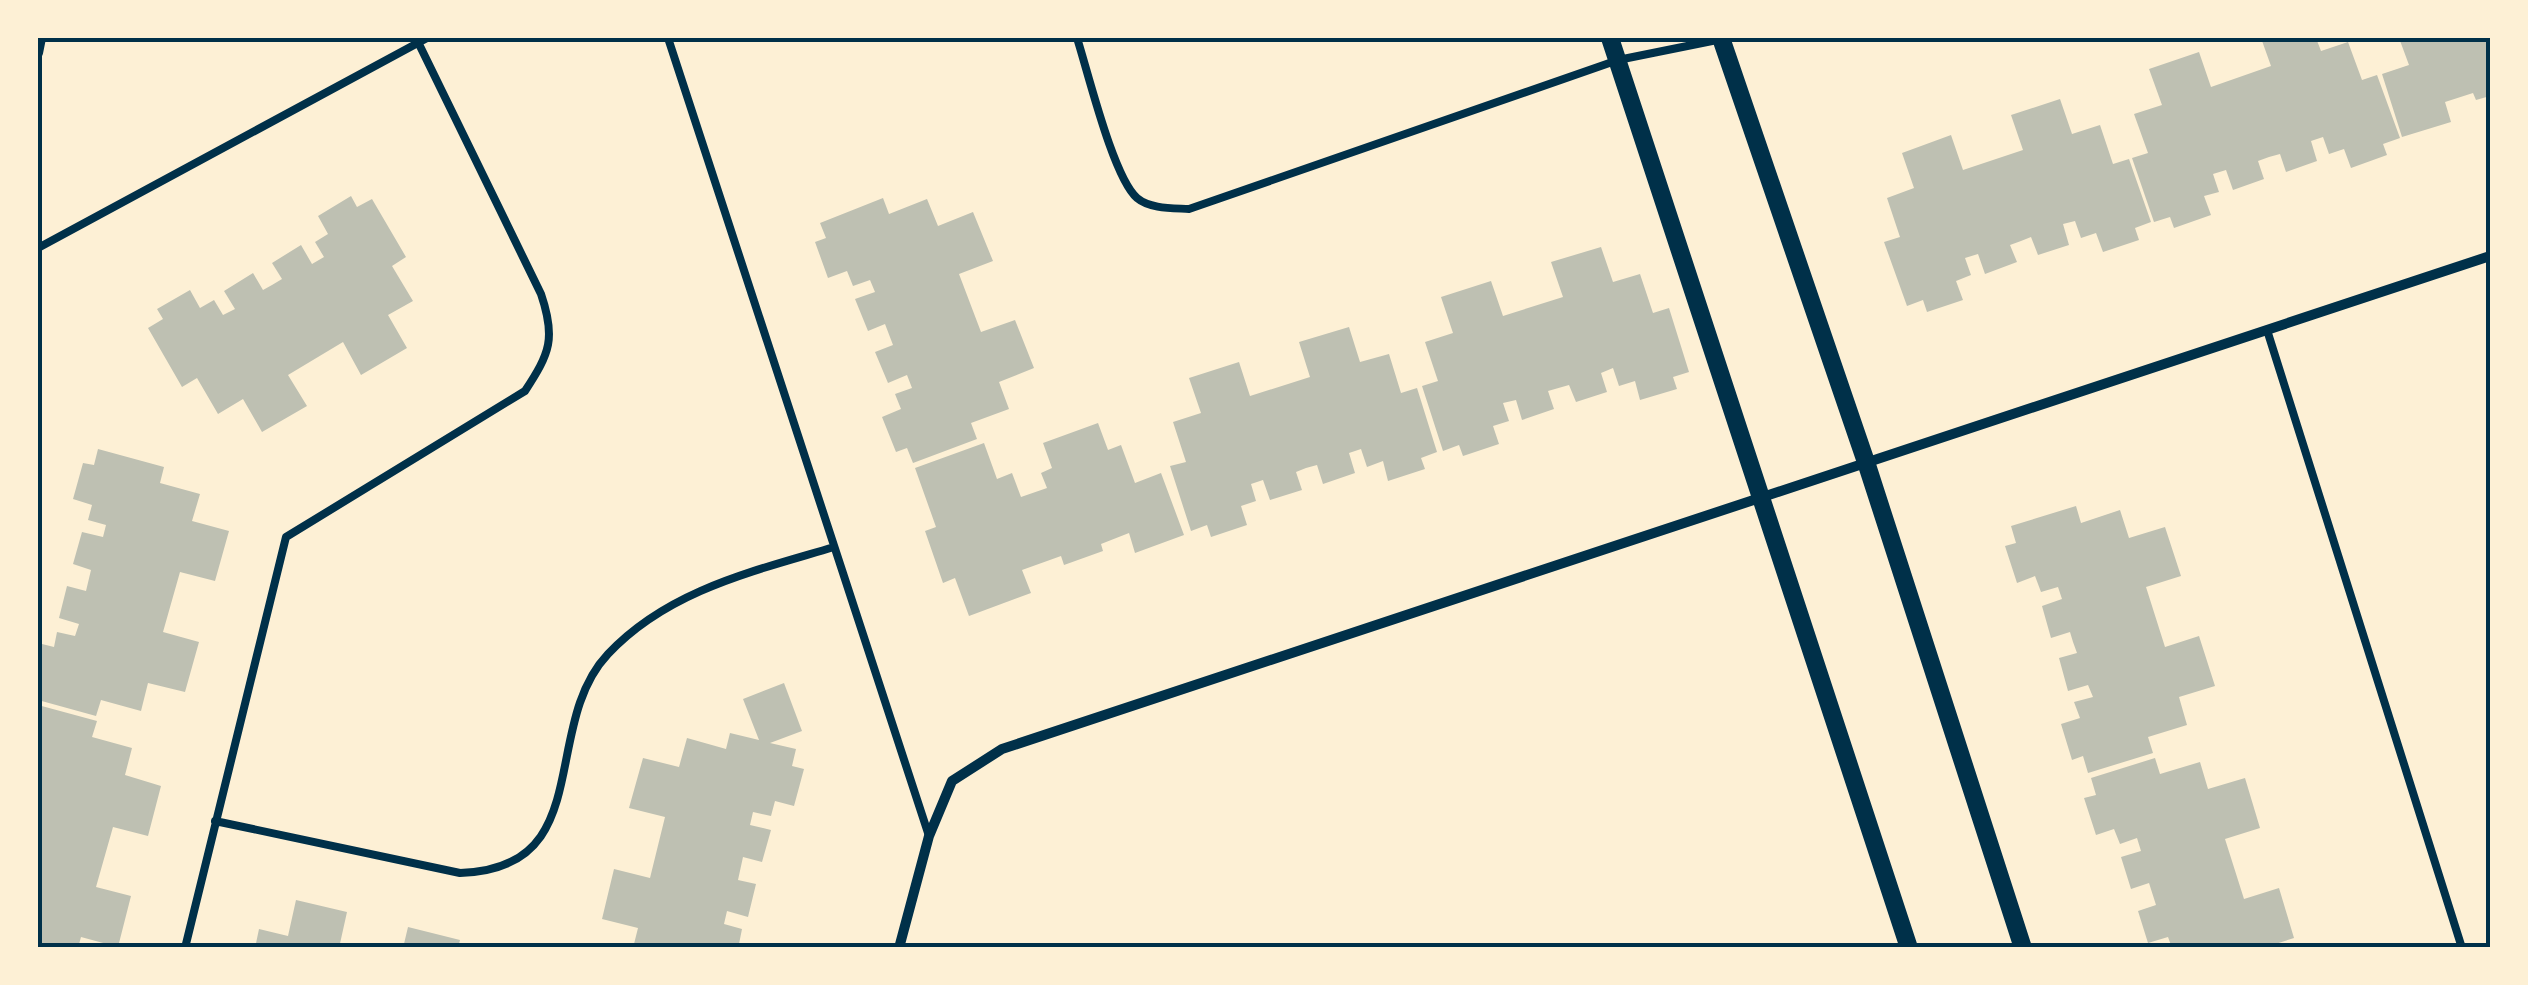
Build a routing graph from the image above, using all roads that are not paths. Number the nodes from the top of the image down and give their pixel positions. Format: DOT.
graph roads {
  1 [pos="42,38"];
  2 [pos="668,38"];
  3 [pos="1077,38"];
  4 [pos="1610,38"];
  5 [pos="1723,38"];
  6 [pos="422,40"];
  7 [pos="38,54"];
  8 [pos="1618,60"];
  9 [pos="38,248"];
  10 [pos="2490,256"];
  11 [pos="2268,330"];
  12 [pos="1866,462"];
  13 [pos="1764,496"];
  14 [pos="834,547"];
  15 [pos="215,821"];
  16 [pos="928,836"];
  17 [pos="185,948"];
  18 [pos="899,948"];
  19 [pos="1910,948"];
  20 [pos="2023,948"];
  21 [pos="2462,948"];
  1 -- 7 [label="street"];
  2 -- 14 [label="lane"];
  3 -- 8 [label="lane"];
  4 -- 8 [label="street"];
  5 -- 8 [label="lane"];
  5 -- 12 [label="street"];
  6 -- 9 [label="lane"];
  6 -- 15 [label="lane"];
  8 -- 13 [label="street"];
  10 -- 11 [label="street"];
  11 -- 12 [label="street"];
  11 -- 21 [label="lane"];
  12 -- 13 [label="street"];
  12 -- 20 [label="street"];
  13 -- 16 [label="street"];
  13 -- 19 [label="street"];
  14 -- 15 [label="lane"];
  14 -- 16 [label="lane"];
  15 -- 17 [label="lane"];
  16 -- 18 [label="street"];
}
